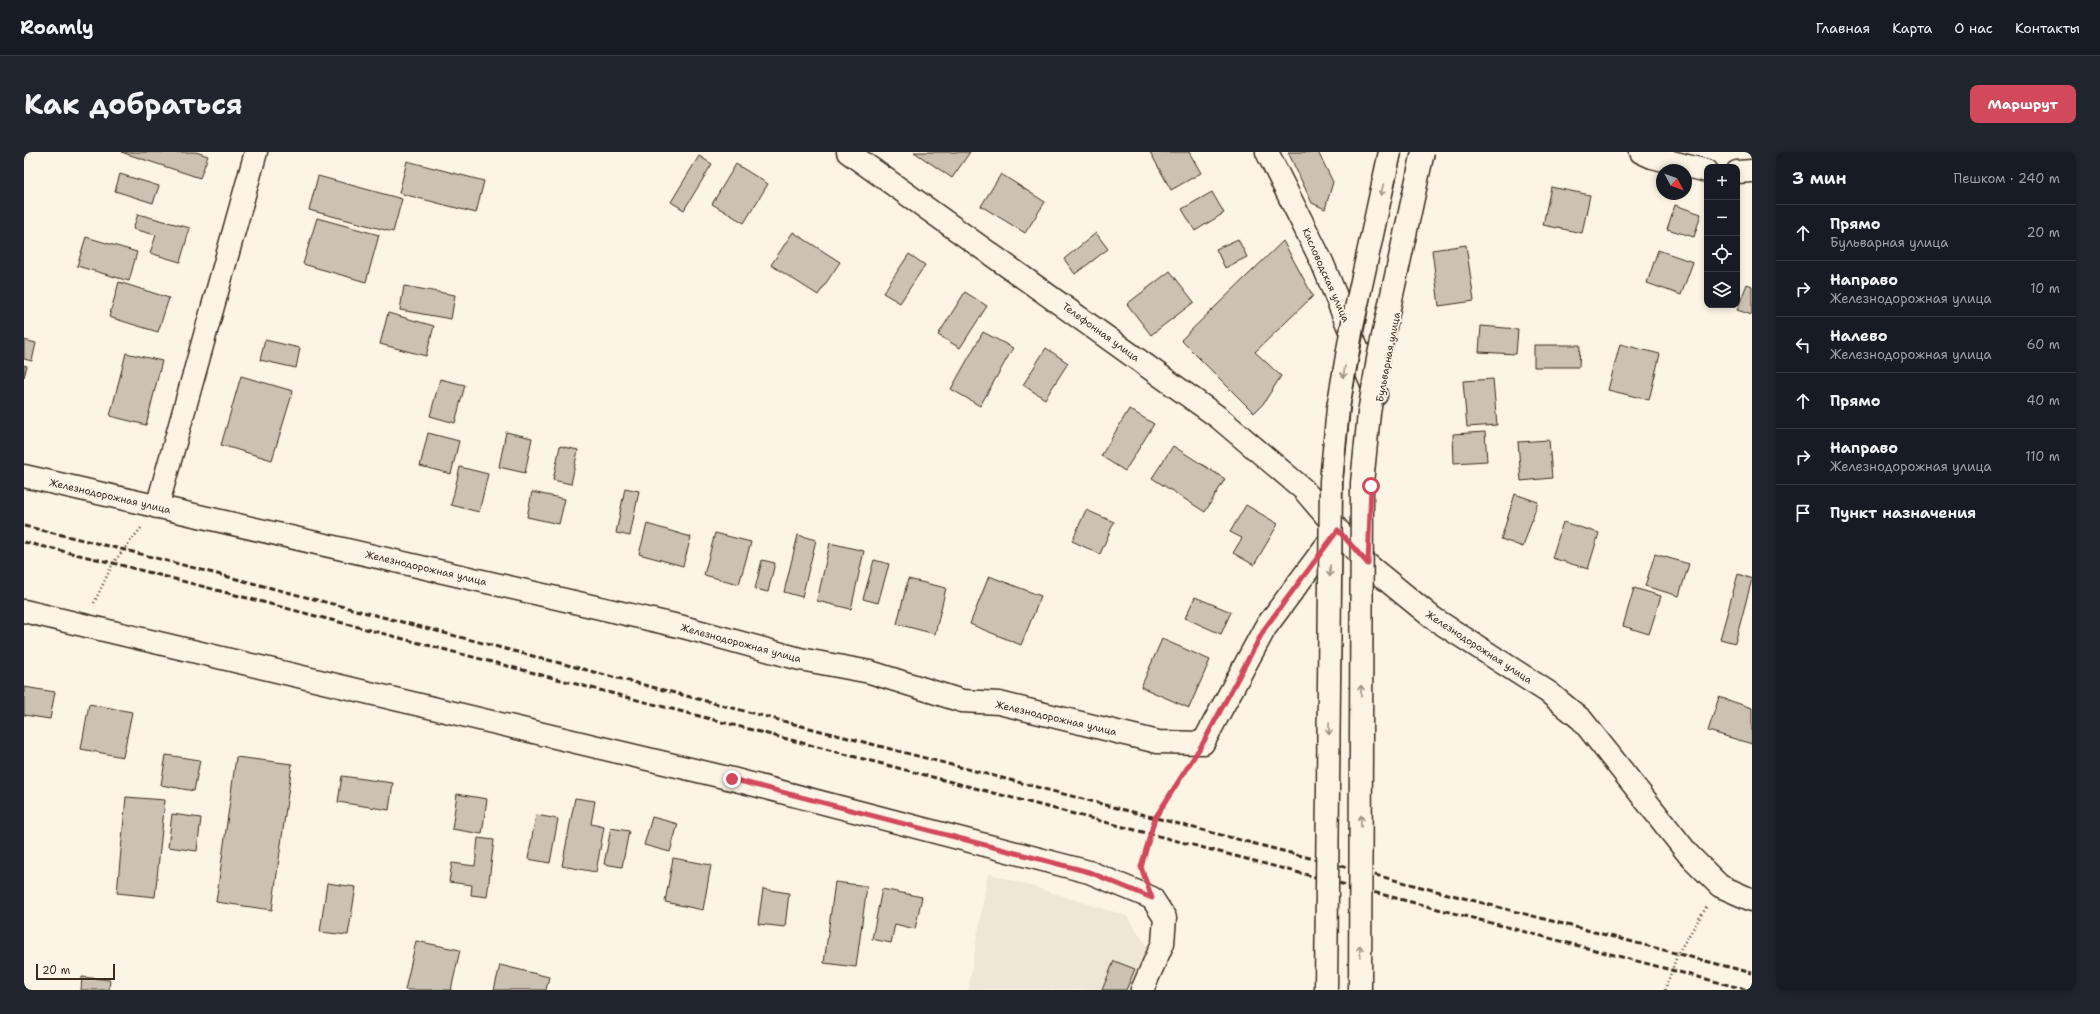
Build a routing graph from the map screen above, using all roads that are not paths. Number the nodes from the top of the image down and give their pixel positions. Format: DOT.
graph roads {
  1 [pos="256,152"];
  2 [pos="848,152"];
  3 [pos="1267,152"];
  4 [pos="1390,152"];
  5 [pos="1423,152"];
  6 [pos="1430,152"];
  7 [pos="1641,152"];
  8 [pos="1704,170"];
  9 [pos="1752,171"];
  10 [pos="1740,172"];
  11 [pos="1379,402"];
  12 [pos="24,476"];
  13 [pos="157,507"];
  14 [pos="1338,530"];
  15 [pos="1368,564"];
  16 [pos="24,611"];
  17 [pos="1752,900"];
  18 [pos="1142,990"];
  19 [pos="1326,990"];
  20 [pos="1360,990"];
  1 -- 13 [label="street"];
  2 -- 14 [label="street, Телефонная улица"];
  3 -- 11 [label="street, Кисловодская улица"];
  4 -- 19 [label="street, one-way, bridge"];
  20 -- 5 [label="street, one-way, bridge"];
  6 -- 11 [label="street, Бульварная улица"];
  7 -- 8 [label="street"];
  9 -- 10 [label="street"];
  11 -- 15 [label="street, Бульварная улица"];
  12 -- 13 [label="street, Железнодорожная улица"];
  13 -- 14 [label="street, Железнодорожная улица"];
  14 -- 15 [label="street, Железнодорожная улица"];
  15 -- 17 [label="street, Железнодорожная улица"];
  16 -- 18 [label="street"];
}
